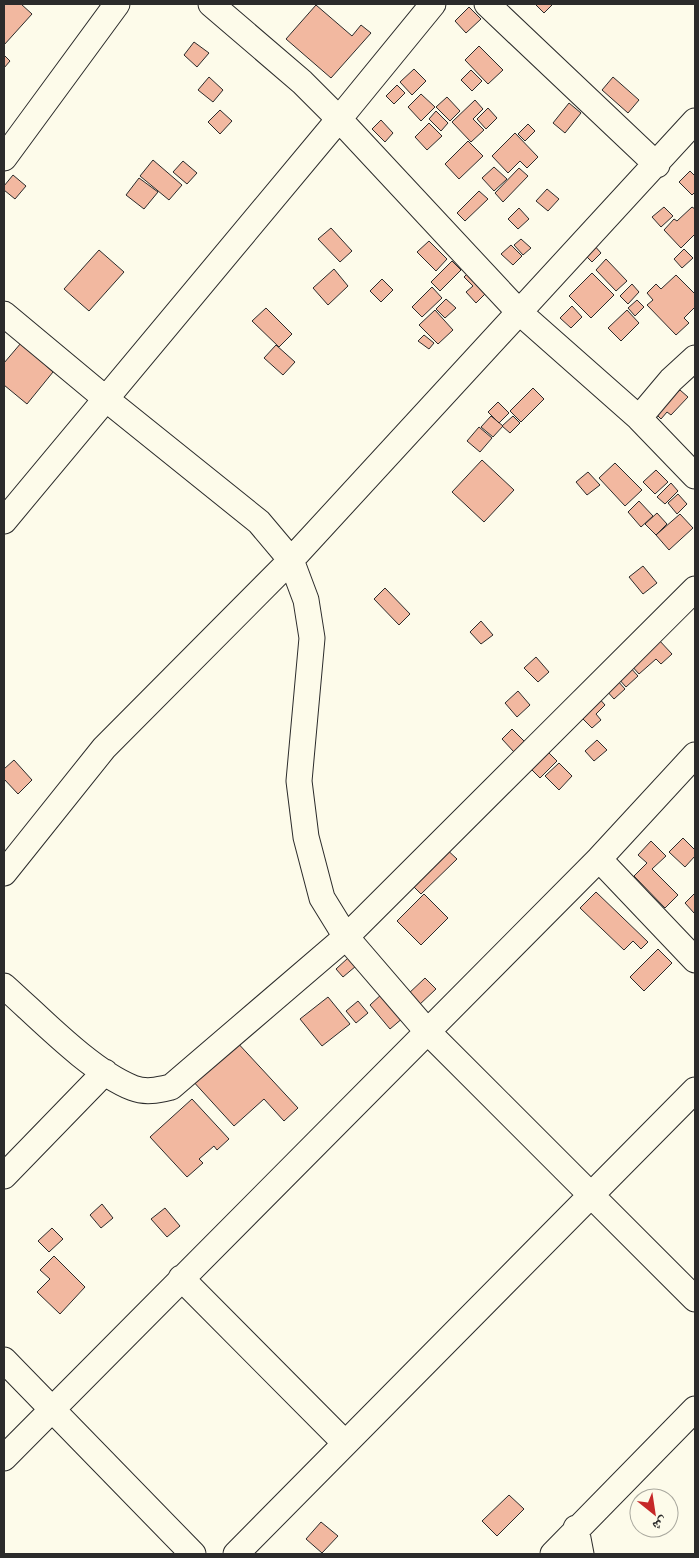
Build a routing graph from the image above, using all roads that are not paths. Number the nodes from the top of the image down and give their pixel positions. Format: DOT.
graph roads {
  1 [pos="117,4"];
  2 [pos="211,4"];
  3 [pos="433,4"];
  4 [pos="487,4"];
  5 [pos="339,119"];
  6 [pos="695,121"];
  7 [pos="4,158"];
  8 [pos="657,165"];
  9 [pos="519,312"];
  10 [pos="4,314"];
  11 [pos="695,358"];
  12 [pos="106,399"];
  13 [pos="639,418"];
  14 [pos="695,476"];
  15 [pos="4,521"];
  16 [pos="291,560"];
  17 [pos="695,589"];
  18 [pos="695,755"];
  19 [pos="599,858"];
  20 [pos="4,873"];
  21 [pos="346,937"];
  22 [pos="695,960"];
  23 [pos="4,986"];
  24 [pos="426,1030"];
  25 [pos="106,1072"];
  26 [pos="695,1090"];
  27 [pos="4,1176"];
  28 [pos="593,1195"];
  29 [pos="181,1278"];
  30 [pos="695,1299"];
  31 [pos="4,1360"];
  32 [pos="52,1409"];
  33 [pos="695,1409"];
  34 [pos="345,1443"];
  35 [pos="4,1458"];
  36 [pos="576,1528"];
  37 [pos="193,1554"];
  38 [pos="236,1554"];
  39 [pos="553,1554"];
  40 [pos="582,1554"];
  1 -- 7 [label="street"];
  2 -- 5 [label="street"];
  3 -- 5 [label="street"];
  4 -- 8 [label="street"];
  5 -- 9 [label="street"];
  5 -- 12 [label="street"];
  6 -- 8 [label="street"];
  8 -- 9 [label="street"];
  9 -- 13 [label="street"];
  9 -- 16 [label="street"];
  10 -- 12 [label="street"];
  11 -- 13 [label="street"];
  12 -- 15 [label="street"];
  12 -- 16 [label="street"];
  13 -- 14 [label="street"];
  16 -- 20 [label="street"];
  16 -- 21 [label="street"];
  17 -- 21 [label="street"];
  18 -- 19 [label="street"];
  19 -- 22 [label="street"];
  19 -- 24 [label="street"];
  21 -- 24 [label="street"];
  21 -- 25 [label="street"];
  23 -- 25 [label="street"];
  24 -- 28 [label="street"];
  24 -- 29 [label="street"];
  25 -- 27 [label="street"];
  26 -- 28 [label="street"];
  28 -- 30 [label="street"];
  28 -- 34 [label="street"];
  29 -- 32 [label="street"];
  29 -- 34 [label="street"];
  31 -- 32 [label="street"];
  32 -- 35 [label="street"];
  32 -- 37 [label="street"];
  33 -- 36 [label="street"];
  34 -- 38 [label="street"];
  36 -- 39 [label="street"];
  36 -- 40 [label="street"];
}
